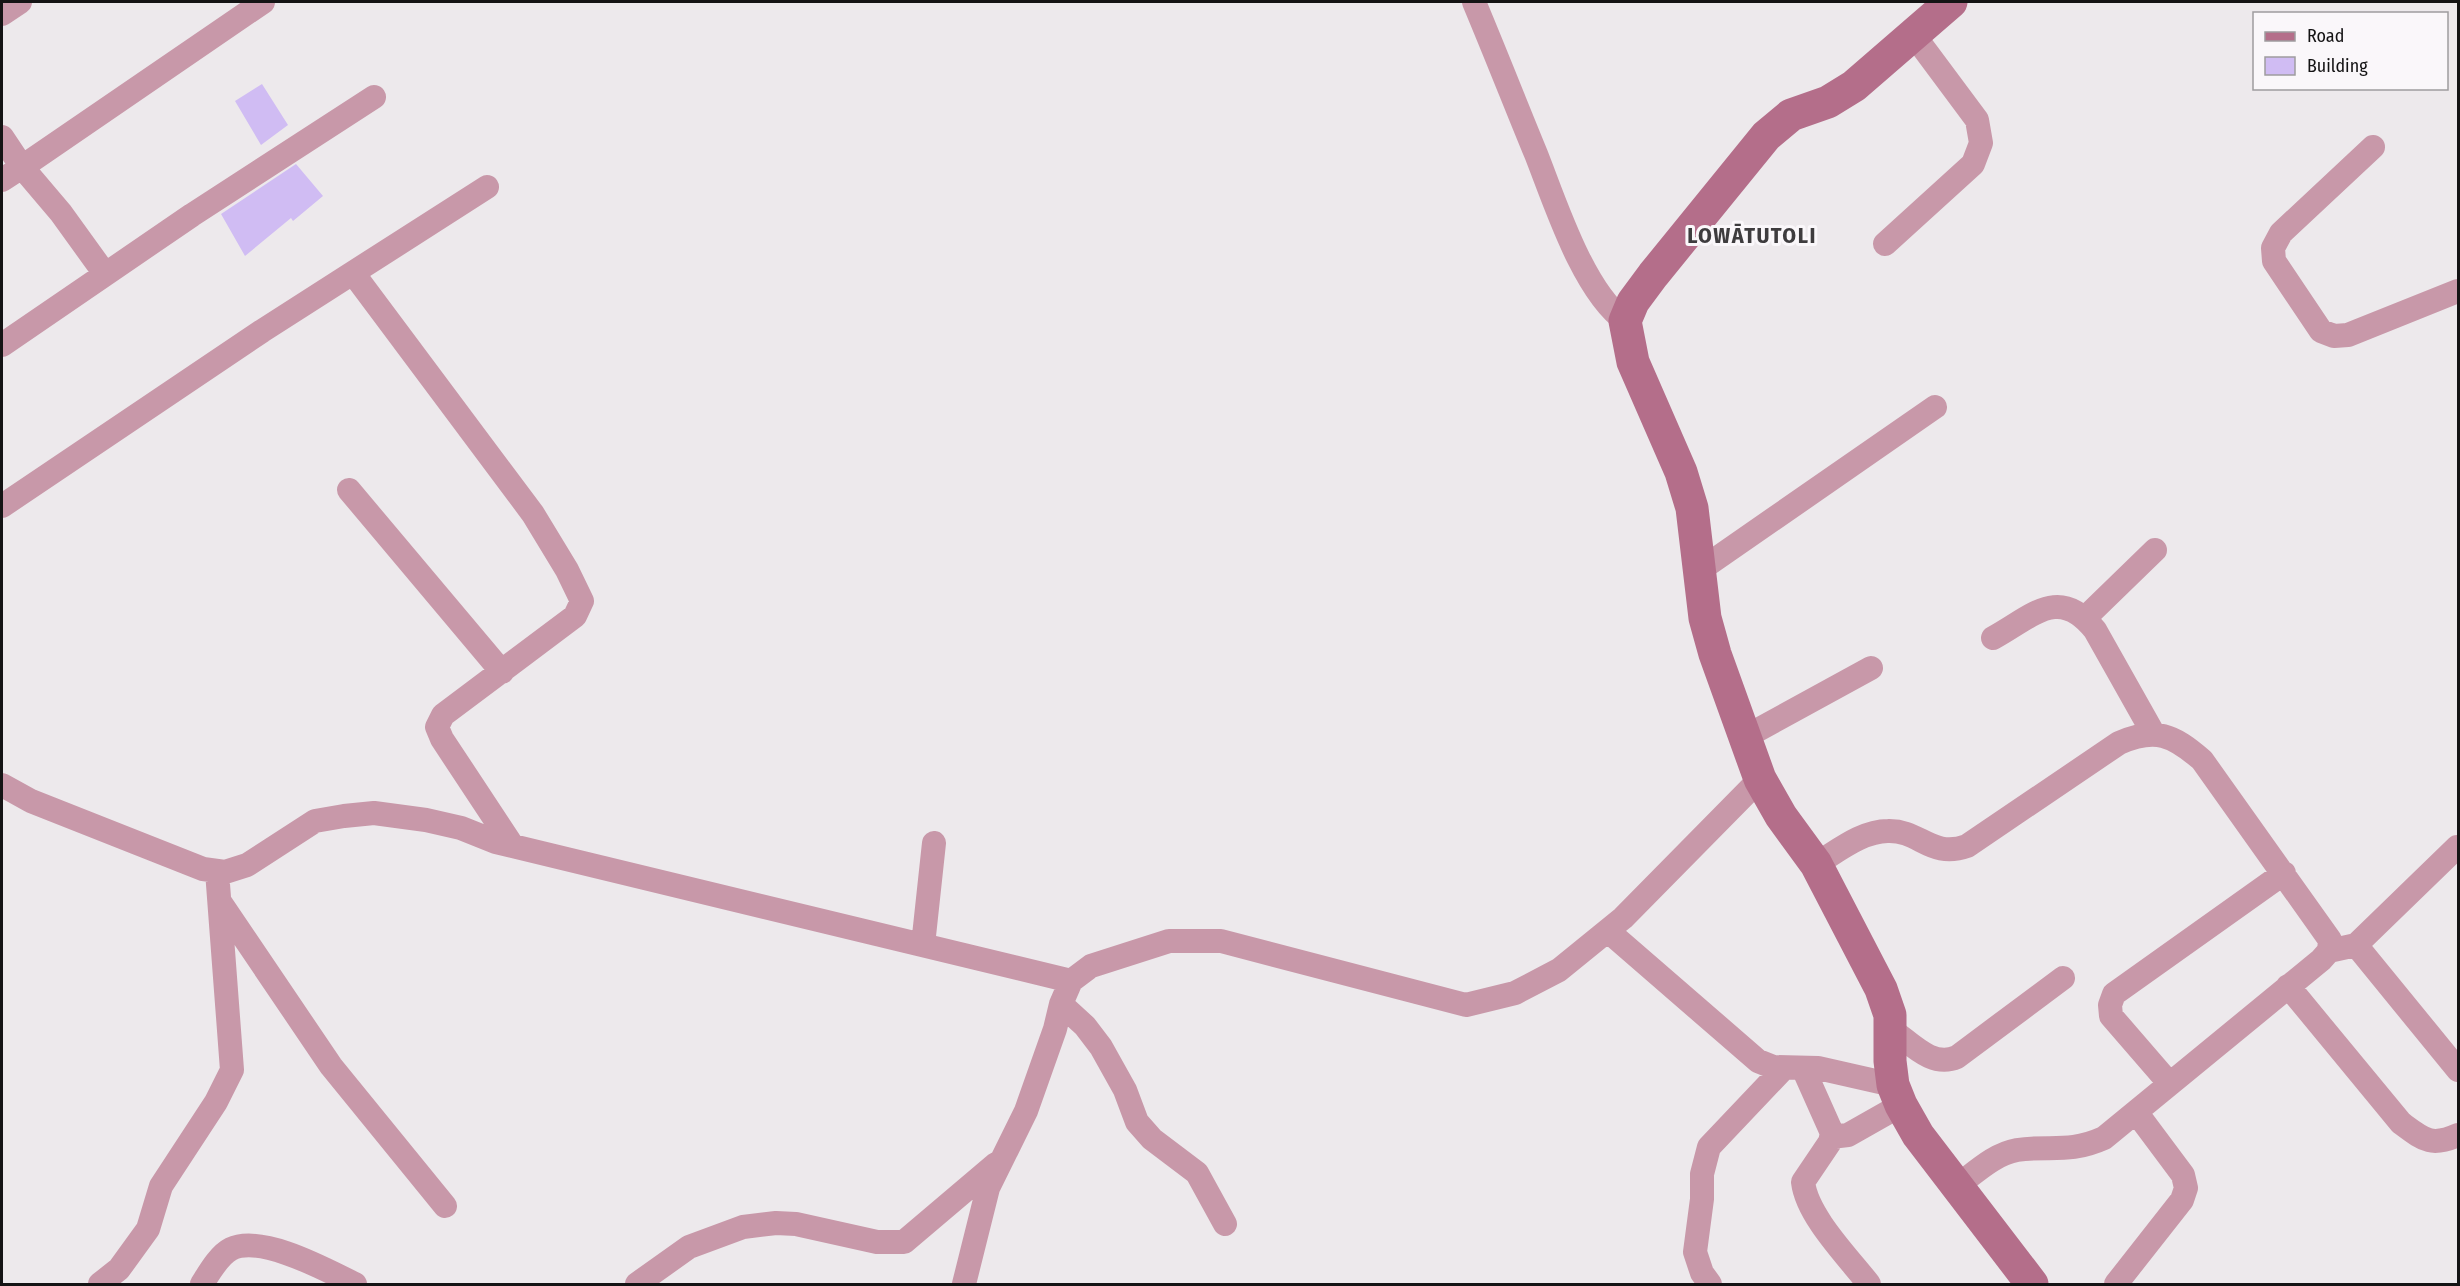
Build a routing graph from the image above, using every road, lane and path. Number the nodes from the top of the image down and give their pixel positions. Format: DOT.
graph roads {
  1 [pos="20,2"];
  2 [pos="262,2"];
  3 [pos="1474,2"];
  4 [pos="1951,2"];
  5 [pos="2,14"];
  6 [pos="1913,34"];
  7 [pos="374,98"];
  8 [pos="2,137"];
  9 [pos="2373,147"];
  10 [pos="22,167"];
  11 [pos="2,180"];
  12 [pos="487,187"];
  13 [pos="1885,244"];
  14 [pos="353,273"];
  15 [pos="105,274"];
  16 [pos="2458,291"];
  17 [pos="1625,321"];
  18 [pos="2,345"];
  19 [pos="1935,407"];
  20 [pos="350,490"];
  21 [pos="2,506"];
  22 [pos="2155,550"];
  23 [pos="1700,570"];
  24 [pos="2085,618"];
  25 [pos="1993,638"];
  26 [pos="1871,668"];
  27 [pos="501,672"];
  28 [pos="2153,733"];
  29 [pos="1745,737"];
  30 [pos="1760,779"];
  31 [pos="2,785"];
  32 [pos="934,843"];
  33 [pos="512,845"];
  34 [pos="2457,847"];
  35 [pos="1816,864"];
  36 [pos="217,871"];
  37 [pos="2284,873"];
  38 [pos="220,902"];
  39 [pos="1608,931"];
  40 [pos="923,945"];
  41 [pos="2356,945"];
  42 [pos="2329,951"];
  43 [pos="2063,978"];
  44 [pos="1071,981"];
  45 [pos="2288,986"];
  46 [pos="1061,1004"];
  47 [pos="1892,1030"];
  48 [pos="1793,1068"];
  49 [pos="2458,1070"];
  50 [pos="2169,1083"];
  51 [pos="1897,1095"];
  52 [pos="2136,1112"];
  53 [pos="2458,1135"];
  54 [pos="1831,1137"];
  55 [pos="1003,1158"];
  56 [pos="1957,1186"];
  57 [pos="445,1206"];
  58 [pos="1225,1224"];
  59 [pos="100,1284"];
  60 [pos="202,1284"];
  61 [pos="355,1284"];
  62 [pos="637,1284"];
  63 [pos="964,1284"];
  64 [pos="1710,1284"];
  65 [pos="1869,1284"];
  66 [pos="2032,1284"];
  67 [pos="2116,1284"];
  1 -- 5 [label="street"];
  2 -- 10 [label="street"];
  3 -- 17 [label="street"];
  4 -- 6 [label="street"];
  6 -- 13 [label="street"];
  6 -- 17 [label="street"];
  7 -- 15 [label="street"];
  8 -- 10 [label="street"];
  9 -- 16 [label="street"];
  10 -- 11 [label="street"];
  10 -- 15 [label="street"];
  12 -- 14 [label="street"];
  14 -- 21 [label="street"];
  14 -- 27 [label="street"];
  15 -- 18 [label="street"];
  17 -- 23 [label="street"];
  19 -- 23 [label="street"];
  20 -- 27 [label="street"];
  22 -- 24 [label="street"];
  23 -- 29 [label="street"];
  24 -- 25 [label="street"];
  24 -- 28 [label="street"];
  26 -- 29 [label="street"];
  27 -- 33 [label="street"];
  28 -- 35 [label="street"];
  28 -- 37 [label="street"];
  29 -- 30 [label="street"];
  30 -- 35 [label="street"];
  30 -- 39 [label="street"];
  31 -- 36 [label="street"];
  32 -- 40 [label="street"];
  33 -- 36 [label="street"];
  33 -- 40 [label="street"];
  34 -- 41 [label="street"];
  35 -- 47 [label="street"];
  36 -- 38 [label="street"];
  37 -- 42 [label="street"];
  37 -- 50 [label="street"];
  38 -- 57 [label="street"];
  38 -- 59 [label="street"];
  39 -- 44 [label="street"];
  39 -- 48 [label="street"];
  40 -- 44 [label="street"];
  41 -- 42 [label="street"];
  41 -- 49 [label="street"];
  42 -- 45 [label="street"];
  43 -- 47 [label="street"];
  44 -- 46 [label="street"];
  45 -- 50 [label="street"];
  45 -- 53 [label="street"];
  46 -- 55 [label="street"];
  46 -- 58 [label="street"];
  47 -- 51 [label="street"];
  48 -- 51 [label="street"];
  48 -- 54 [label="street"];
  48 -- 64 [label="street"];
  50 -- 52 [label="street"];
  51 -- 54 [label="street"];
  51 -- 56 [label="street"];
  52 -- 56 [label="street"];
  52 -- 67 [label="street"];
  54 -- 65 [label="street"];
  55 -- 62 [label="street"];
  55 -- 63 [label="street"];
  56 -- 66 [label="street"];
  60 -- 61 [label="street"];
}
